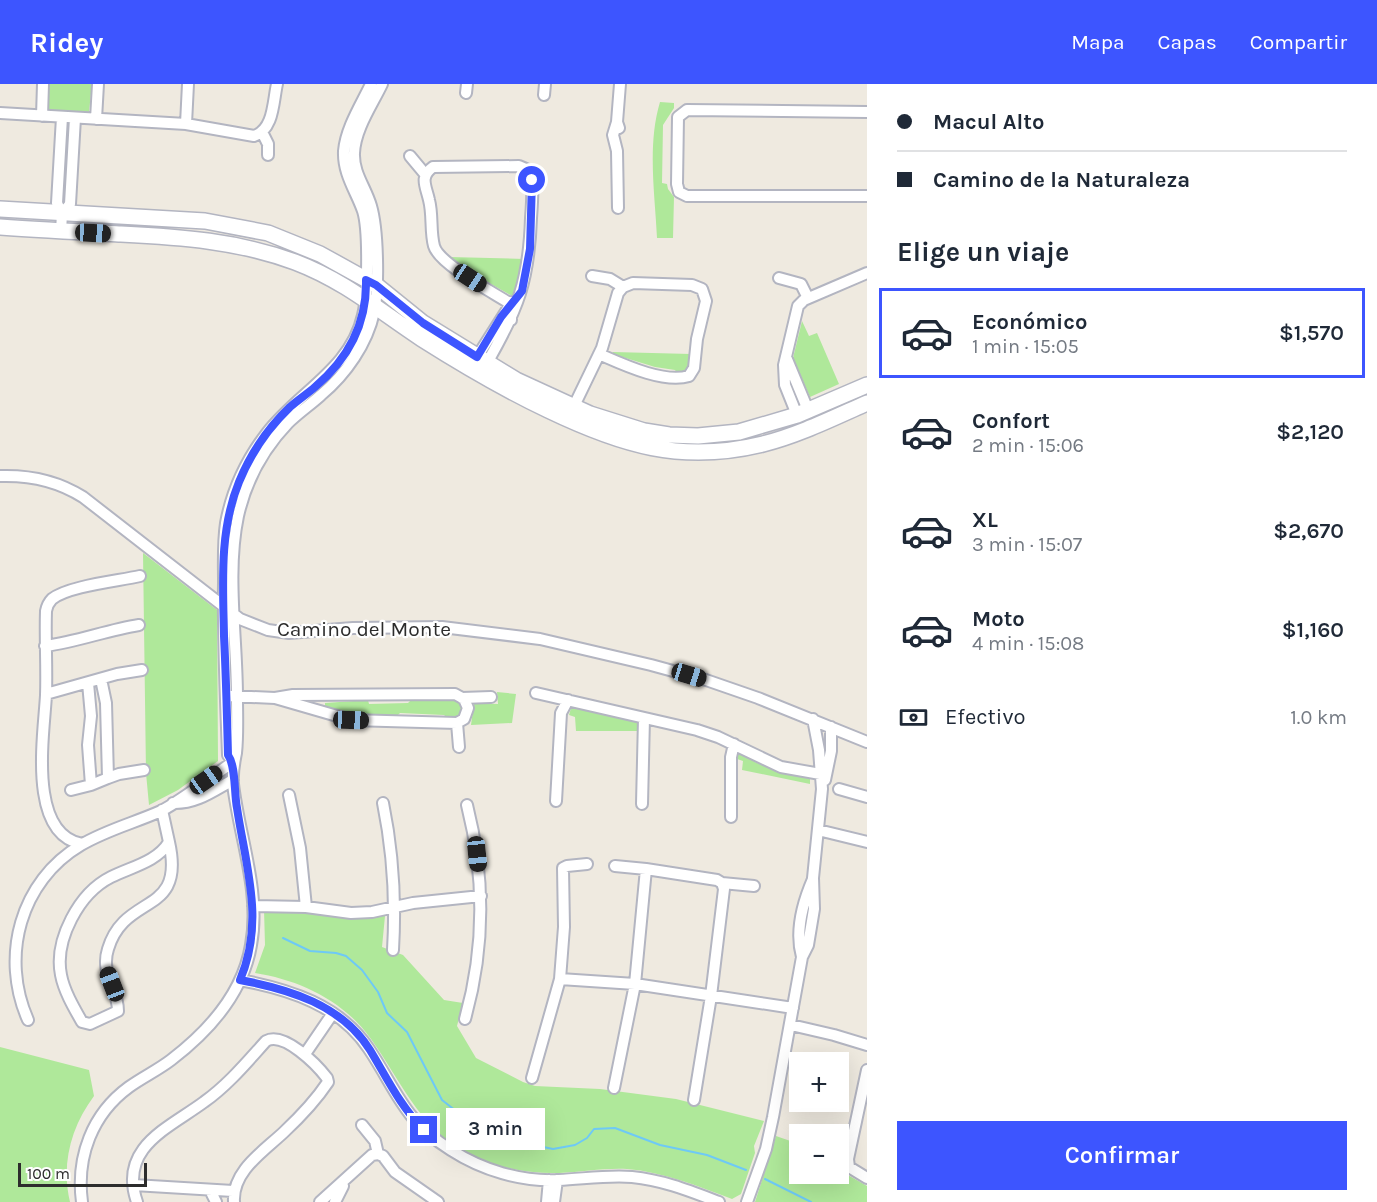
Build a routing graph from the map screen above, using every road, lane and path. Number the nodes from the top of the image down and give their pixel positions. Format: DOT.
graph roads {
  1 [pos="43,84"];
  2 [pos="98,84"];
  3 [pos="188,84"];
  4 [pos="277,84"];
  5 [pos="371,84"];
  6 [pos="382,84"];
  7 [pos="621,86"];
  8 [pos="867,112"];
  9 [pos="0,113"];
  10 [pos="42,116"];
  11 [pos="62,117"];
  12 [pos="75,118"];
  13 [pos="96,119"];
  14 [pos="186,123"];
  15 [pos="262,132"];
  16 [pos="268,155"];
  17 [pos="410,156"];
  18 [pos="425,174"];
  19 [pos="867,196"];
  20 [pos="618,208"];
  21 [pos="0,209"];
  22 [pos="62,214"];
  23 [pos="0,227"];
  24 [pos="61,231"];
  25 [pos="867,273"];
  26 [pos="592,276"];
  27 [pos="779,278"];
  28 [pos="371,283"];
  29 [pos="623,287"];
  30 [pos="522,291"];
  31 [pos="808,298"];
  32 [pos="371,302"];
  33 [pos="511,304"];
  34 [pos="511,320"];
  35 [pos="599,354"];
  36 [pos="786,356"];
  37 [pos="482,360"];
  38 [pos="798,385"];
  39 [pos="867,385"];
  40 [pos="786,388"];
  41 [pos="867,403"];
  42 [pos="574,406"];
  43 [pos="802,413"];
  44 [pos="0,476"];
  45 [pos="140,576"];
  46 [pos="224,605"];
  47 [pos="234,614"];
  48 [pos="139,625"];
  49 [pos="45,646"];
  50 [pos="142,670"];
  51 [pos="101,679"];
  52 [pos="88,683"];
  53 [pos="536,693"];
  54 [pos="46,694"];
  55 [pos="232,696"];
  56 [pos="491,697"];
  57 [pos="275,698"];
  58 [pos="462,698"];
  59 [pos="568,700"];
  60 [pos="644,718"];
  61 [pos="813,719"];
  62 [pos="457,723"];
  63 [pos="831,727"];
  64 [pos="867,742"];
  65 [pos="734,744"];
  66 [pos="459,747"];
  67 [pos="233,762"];
  68 [pos="144,770"];
  69 [pos="824,775"];
  70 [pos="108,778"];
  71 [pos="233,780"];
  72 [pos="92,785"];
  73 [pos="839,789"];
  74 [pos="71,790"];
  75 [pos="290,795"];
  76 [pos="867,797"];
  77 [pos="556,801"];
  78 [pos="173,803"];
  79 [pos="383,803"];
  80 [pos="642,804"];
  81 [pos="467,805"];
  82 [pos="162,810"];
  83 [pos="730,817"];
  84 [pos="818,830"];
  85 [pos="169,842"];
  86 [pos="867,842"];
  87 [pos="82,844"];
  88 [pos="587,864"];
  89 [pos="615,866"];
  90 [pos="646,869"];
  91 [pos="722,883"];
  92 [pos="754,886"];
  93 [pos="480,896"];
  94 [pos="253,906"];
  95 [pos="306,907"];
  96 [pos="395,908"];
  97 [pos="393,950"];
  98 [pos="560,979"];
  99 [pos="240,980"];
  100 [pos="635,984"];
  101 [pos="711,996"];
  102 [pos="793,1008"];
  103 [pos="333,1013"];
  104 [pos="465,1019"];
  105 [pos="28,1020"];
  106 [pos="791,1025"];
  107 [pos="867,1045"];
  108 [pos="305,1054"];
  109 [pos="867,1070"];
  110 [pos="532,1078"];
  111 [pos="614,1088"];
  112 [pos="865,1095"];
  113 [pos="694,1100"];
  114 [pos="363,1125"];
  115 [pos="378,1154"];
  116 [pos="867,1178"];
  117 [pos="346,1180"];
  118 [pos="553,1180"];
  119 [pos="134,1185"];
  120 [pos="210,1190"];
  121 [pos="233,1197"];
  122 [pos="433,1201"];
  123 [pos="82,1202"];
  124 [pos="137,1202"];
  125 [pos="216,1202"];
  126 [pos="320,1202"];
  127 [pos="335,1202"];
  128 [pos="547,1202"];
  129 [pos="554,1202"];
  130 [pos="719,1202"];
  131 [pos="747,1202"];
  1 -- 10 [label="street"];
  2 -- 13 [label="street"];
  3 -- 14 [label="street"];
  4 -- 15 [label="street"];
  5 -- 28 [label="street"];
  6 -- 28 [label="street"];
  7 -- 20 [label="street"];
  8 -- 19 [label="street"];
  9 -- 10 [label="street"];
  10 -- 11 [label="street"];
  11 -- 12 [label="street"];
  11 -- 22 [label="street"];
  12 -- 13 [label="street"];
  12 -- 22 [label="street"];
  13 -- 14 [label="street"];
  14 -- 15 [label="street"];
  15 -- 16 [label="street"];
  17 -- 18 [label="street"];
  18 -- 30 [label="street"];
  18 -- 33 [label="street"];
  21 -- 22 [label="street"];
  22 -- 24 [label="street"];
  22 -- 28 [label="street"];
  23 -- 24 [label="street"];
  24 -- 32 [label="street"];
  25 -- 31 [label="street"];
  26 -- 29 [label="street"];
  27 -- 31 [label="street"];
  28 -- 32 [label="street"];
  28 -- 37 [label="street"];
  29 -- 35 [label="street"];
  29 -- 35 [label="street"];
  30 -- 33 [label="street"];
  30 -- 34 [label="street"];
  31 -- 36 [label="street"];
  32 -- 41 [label="street"];
  32 -- 46 [label="street"];
  32 -- 47 [label="street"];
  33 -- 34 [label="street"];
  33 -- 37 [label="street"];
  34 -- 37 [label="street"];
  35 -- 42 [label="street"];
  36 -- 38 [label="street"];
  36 -- 40 [label="street"];
  37 -- 42 [label="street"];
  38 -- 40 [label="street"];
  38 -- 43 [label="street"];
  39 -- 43 [label="street"];
  40 -- 43 [label="street"];
  42 -- 43 [label="street"];
  44 -- 46 [label="street, Camino del Monte"];
  45 -- 49 [label="street"];
  46 -- 47 [label="street, Camino del Monte"];
  46 -- 55 [label="street"];
  47 -- 55 [label="street"];
  47 -- 61 [label="street, Camino del Monte"];
  48 -- 49 [label="street"];
  49 -- 54 [label="street"];
  50 -- 51 [label="street"];
  51 -- 52 [label="street"];
  51 -- 70 [label="street"];
  52 -- 54 [label="street"];
  52 -- 72 [label="street"];
  53 -- 59 [label="street"];
  54 -- 87 [label="street"];
  55 -- 57 [label="street"];
  55 -- 67 [label="street"];
  56 -- 58 [label="street"];
  57 -- 58 [label="street"];
  57 -- 62 [label="street"];
  58 -- 62 [label="street"];
  59 -- 60 [label="street"];
  59 -- 77 [label="street"];
  60 -- 65 [label="street"];
  60 -- 80 [label="street"];
  61 -- 63 [label="street, Camino del Monte"];
  61 -- 69 [label="street"];
  62 -- 66 [label="street"];
  63 -- 64 [label="street, Camino del Monte"];
  63 -- 69 [label="street"];
  65 -- 69 [label="street"];
  65 -- 83 [label="street"];
  67 -- 71 [label="street"];
  67 -- 78 [label="street"];
  68 -- 70 [label="street"];
  69 -- 84 [label="street"];
  70 -- 72 [label="street"];
  71 -- 78 [label="street"];
  71 -- 94 [label="street"];
  72 -- 74 [label="street"];
  73 -- 76 [label="street"];
  75 -- 95 [label="street"];
  78 -- 82 [label="street"];
  79 -- 96 [label="street"];
  81 -- 93 [label="street"];
  82 -- 85 [label="street"];
  82 -- 87 [label="street"];
  84 -- 86 [label="street"];
  84 -- 102 [label="street"];
  85 -- 85 [label="street"];
  87 -- 105 [label="street"];
  88 -- 98 [label="street"];
  89 -- 90 [label="street"];
  90 -- 91 [label="street"];
  90 -- 100 [label="street"];
  91 -- 92 [label="street"];
  91 -- 101 [label="street"];
  93 -- 96 [label="street"];
  93 -- 104 [label="street"];
  94 -- 95 [label="street"];
  94 -- 99 [label="street"];
  95 -- 96 [label="street"];
  96 -- 97 [label="street"];
  98 -- 100 [label="street"];
  98 -- 110 [label="street"];
  99 -- 103 [label="street"];
  99 -- 123 [label="street"];
  100 -- 101 [label="street"];
  100 -- 111 [label="street"];
  101 -- 102 [label="street"];
  101 -- 113 [label="street"];
  102 -- 106 [label="street"];
  103 -- 108 [label="street"];
  103 -- 118 [label="street"];
  106 -- 107 [label="street"];
  106 -- 131 [label="street"];
  108 -- 119 [label="street"];
  108 -- 121 [label="street"];
  109 -- 112 [label="street"];
  112 -- 116 [label="street"];
  114 -- 115 [label="street"];
  115 -- 117 [label="street"];
  115 -- 122 [label="street"];
  117 -- 126 [label="street"];
  117 -- 127 [label="street"];
  118 -- 128 [label="street"];
  118 -- 129 [label="street"];
  118 -- 130 [label="street"];
  119 -- 120 [label="street"];
  119 -- 124 [label="street"];
  120 -- 121 [label="street"];
  120 -- 125 [label="street"];
}
